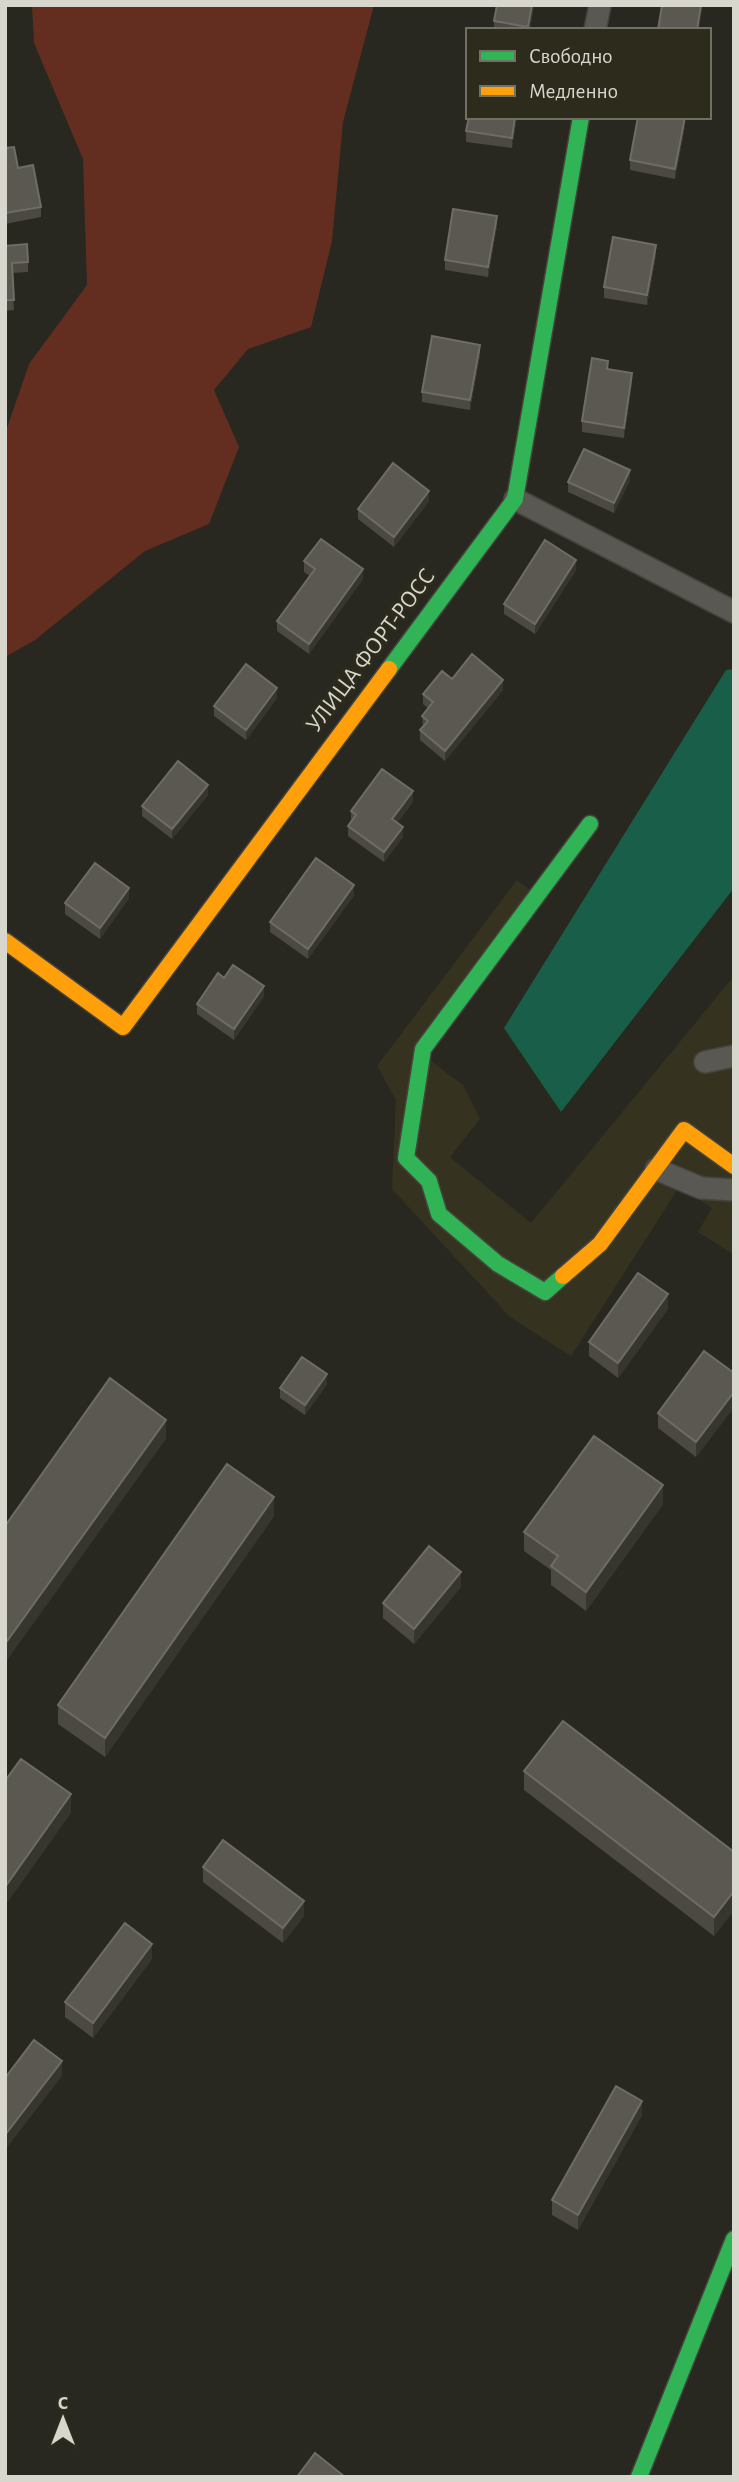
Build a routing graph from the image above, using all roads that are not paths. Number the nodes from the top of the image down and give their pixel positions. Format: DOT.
graph roads {
  1 [pos="600,5"];
  2 [pos="595,28"];
  3 [pos="580,119"];
  4 [pos="515,499"];
  5 [pos="734,612"];
  6 [pos="590,824"];
  7 [pos="5,942"];
  8 [pos="734,1056"];
  9 [pos="705,1062"];
  10 [pos="734,1166"];
  11 [pos="656,1169"];
  12 [pos="734,1190"];
  13 [pos="734,2239"];
  14 [pos="639,2477"];
  1 -- 2 [label="street"];
  3 -- 4 [label="street, УЛИЦА ФОРТ-РОСС"];
  4 -- 5 [label="street"];
  4 -- 7 [label="street, УЛИЦА ФОРТ-РОСС"];
  6 -- 11 [label="street"];
  8 -- 9 [label="street"];
  10 -- 11 [label="street"];
  11 -- 12 [label="street"];
  13 -- 14 [label="street"];
}
